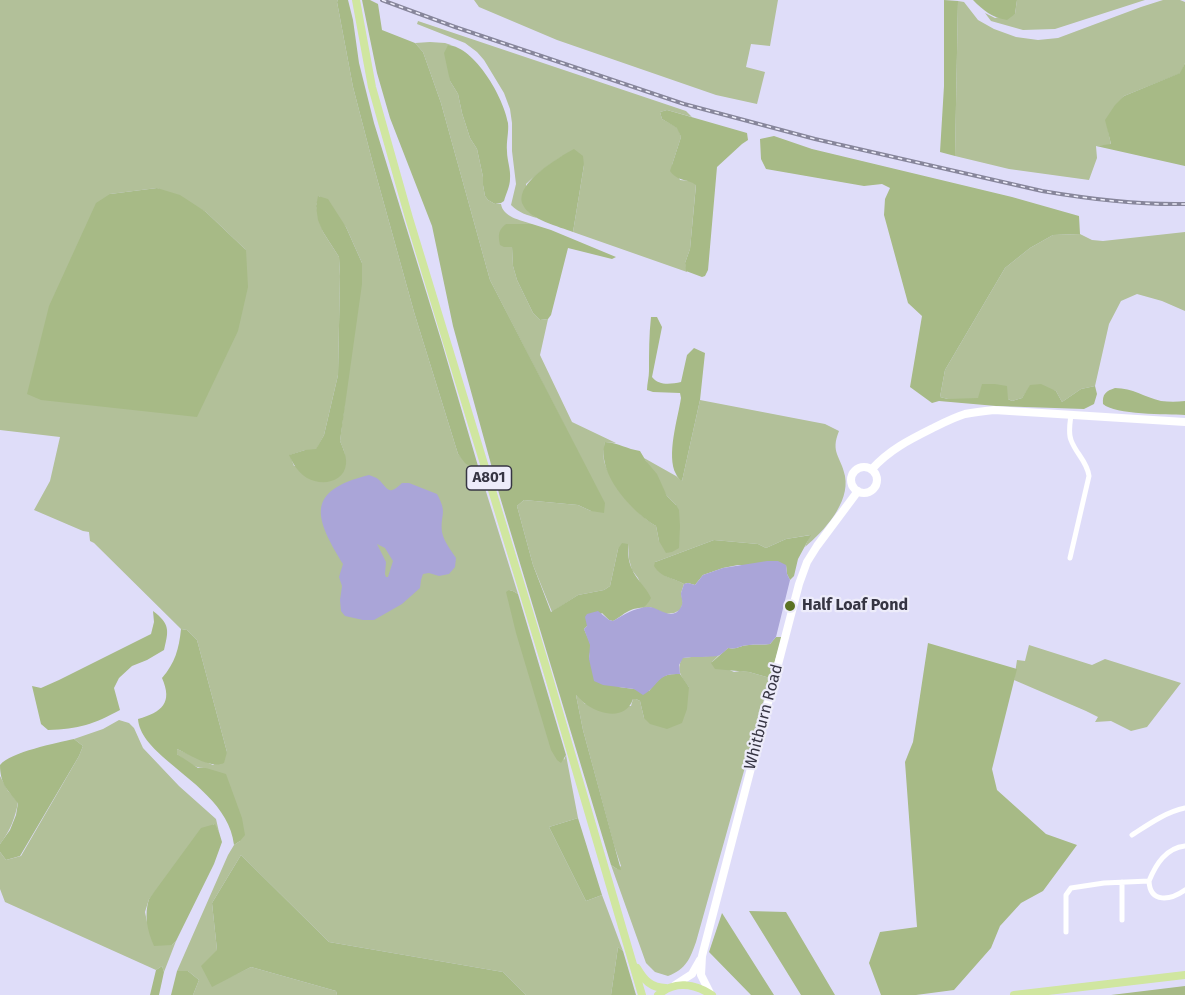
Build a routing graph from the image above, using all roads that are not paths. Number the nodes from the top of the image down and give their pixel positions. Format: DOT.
graph roads {
  1 [pos="356,0"];
  2 [pos="1071,415"];
  3 [pos="1185,422"];
  4 [pos="872,469"];
  5 [pos="858,492"];
  6 [pos="1070,558"];
  7 [pos="1185,808"];
  8 [pos="1132,835"];
  9 [pos="1185,846"];
  10 [pos="1149,881"];
  11 [pos="1122,882"];
  12 [pos="1185,890"];
  13 [pos="1122,921"];
  14 [pos="1066,932"];
  15 [pos="631,954"];
  16 [pos="702,956"];
  17 [pos="1185,975"];
  18 [pos="670,988"];
  19 [pos="711,994"];
  20 [pos="642,995"];
  21 [pos="658,995"];
  22 [pos="1014,995"];
  1 -- 15 [label="main road, A801"];
  2 -- 3 [label="main road"];
  2 -- 4 [label="main road"];
  2 -- 6 [label="street"];
  4 -- 5 [label="main road"];
  4 -- 5 [label="main road"];
  5 -- 16 [label="main road, Whitburn Road"];
  7 -- 8 [label="street"];
  9 -- 10 [label="street"];
  10 -- 11 [label="street"];
  10 -- 12 [label="street"];
  11 -- 13 [label="street"];
  11 -- 14 [label="street"];
  15 -- 18 [label="main road, A801"];
  15 -- 20 [label="main road, A801"];
  16 -- 18 [label="main road, Whitburn Road"];
  16 -- 19 [label="main road, Whitburn Road"];
  17 -- 22 [label="main road"];
  18 -- 19 [label="main road, A801"];
  18 -- 21 [label="main road"];
}
